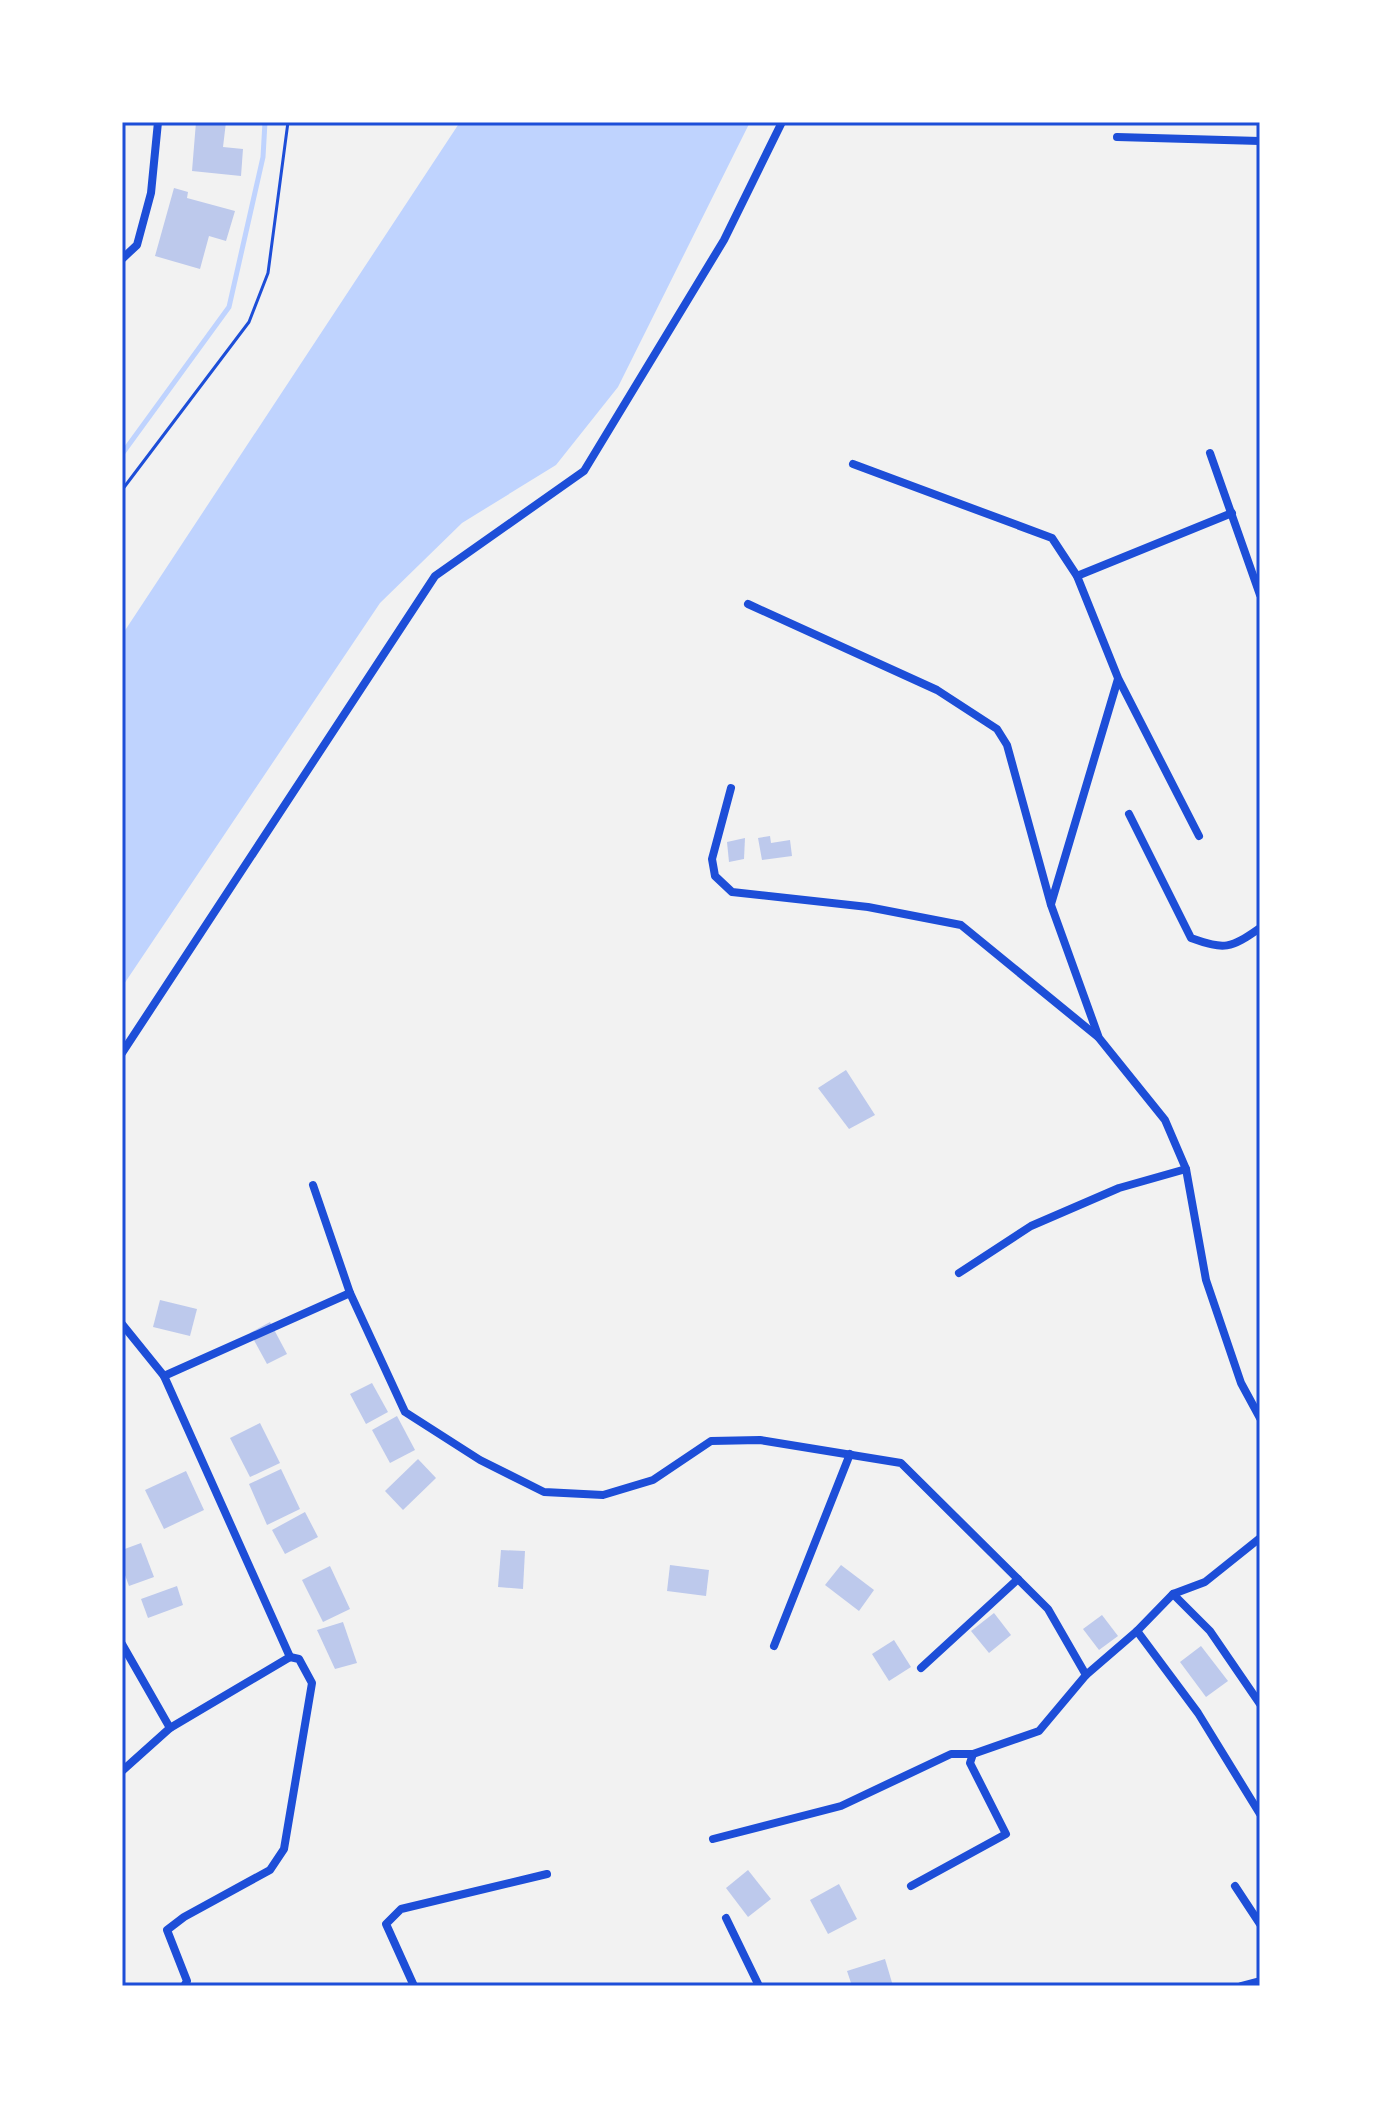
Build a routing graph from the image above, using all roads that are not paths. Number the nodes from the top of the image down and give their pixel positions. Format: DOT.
graph roads {
  1 [pos="158,122"];
  2 [pos="782,122"];
  3 [pos="1117,137"];
  4 [pos="1260,141"];
  5 [pos="122,259"];
  6 [pos="1210,453"];
  7 [pos="853,464"];
  8 [pos="1232,513"];
  9 [pos="1077,576"];
  10 [pos="1260,595"];
  11 [pos="748,604"];
  12 [pos="1118,678"];
  13 [pos="731,788"];
  14 [pos="1129,814"];
  15 [pos="1199,836"];
  16 [pos="1051,905"];
  17 [pos="1260,928"];
  18 [pos="1099,1038"];
  19 [pos="122,1053"];
  20 [pos="1186,1169"];
  21 [pos="313,1185"];
  22 [pos="959,1273"];
  23 [pos="350,1293"];
  24 [pos="122,1324"];
  25 [pos="164,1376"];
  26 [pos="1260,1418"];
  27 [pos="850,1454"];
  28 [pos="1260,1538"];
  29 [pos="1018,1579"];
  30 [pos="1173,1594"];
  31 [pos="1137,1631"];
  32 [pos="122,1644"];
  33 [pos="774,1646"];
  34 [pos="290,1657"];
  35 [pos="921,1668"];
  36 [pos="1086,1675"];
  37 [pos="1260,1704"];
  38 [pos="170,1728"];
  39 [pos="973,1754"];
  40 [pos="122,1771"];
  41 [pos="1260,1814"];
  42 [pos="713,1839"];
  43 [pos="547,1874"];
  44 [pos="911,1886"];
  45 [pos="1235,1886"];
  46 [pos="726,1918"];
  47 [pos="1260,1924"];
  48 [pos="1260,1981"];
  49 [pos="184,1986"];
  50 [pos="414,1986"];
  51 [pos="759,1986"];
  52 [pos="1241,1986"];
  1 -- 5 [label="street"];
  2 -- 19 [label="street"];
  3 -- 4 [label="street"];
  6 -- 8 [label="street"];
  7 -- 9 [label="street"];
  8 -- 9 [label="street"];
  8 -- 10 [label="street"];
  9 -- 12 [label="street"];
  11 -- 16 [label="street"];
  12 -- 15 [label="street"];
  12 -- 16 [label="street"];
  13 -- 18 [label="street"];
  14 -- 17 [label="street"];
  16 -- 18 [label="street"];
  18 -- 20 [label="street"];
  20 -- 22 [label="street"];
  20 -- 26 [label="street"];
  21 -- 23 [label="street"];
  23 -- 25 [label="street"];
  23 -- 27 [label="street"];
  24 -- 25 [label="street"];
  25 -- 34 [label="street"];
  27 -- 29 [label="street"];
  27 -- 33 [label="street"];
  28 -- 30 [label="street"];
  29 -- 35 [label="street"];
  29 -- 36 [label="street"];
  30 -- 31 [label="street"];
  30 -- 37 [label="street"];
  31 -- 36 [label="street"];
  31 -- 41 [label="street"];
  32 -- 38 [label="street"];
  34 -- 38 [label="street"];
  34 -- 49 [label="street"];
  36 -- 39 [label="street"];
  38 -- 40 [label="street"];
  39 -- 42 [label="street"];
  39 -- 44 [label="street"];
  43 -- 50 [label="street"];
  45 -- 47 [label="street"];
  46 -- 51 [label="street"];
  48 -- 52 [label="street"];
}
